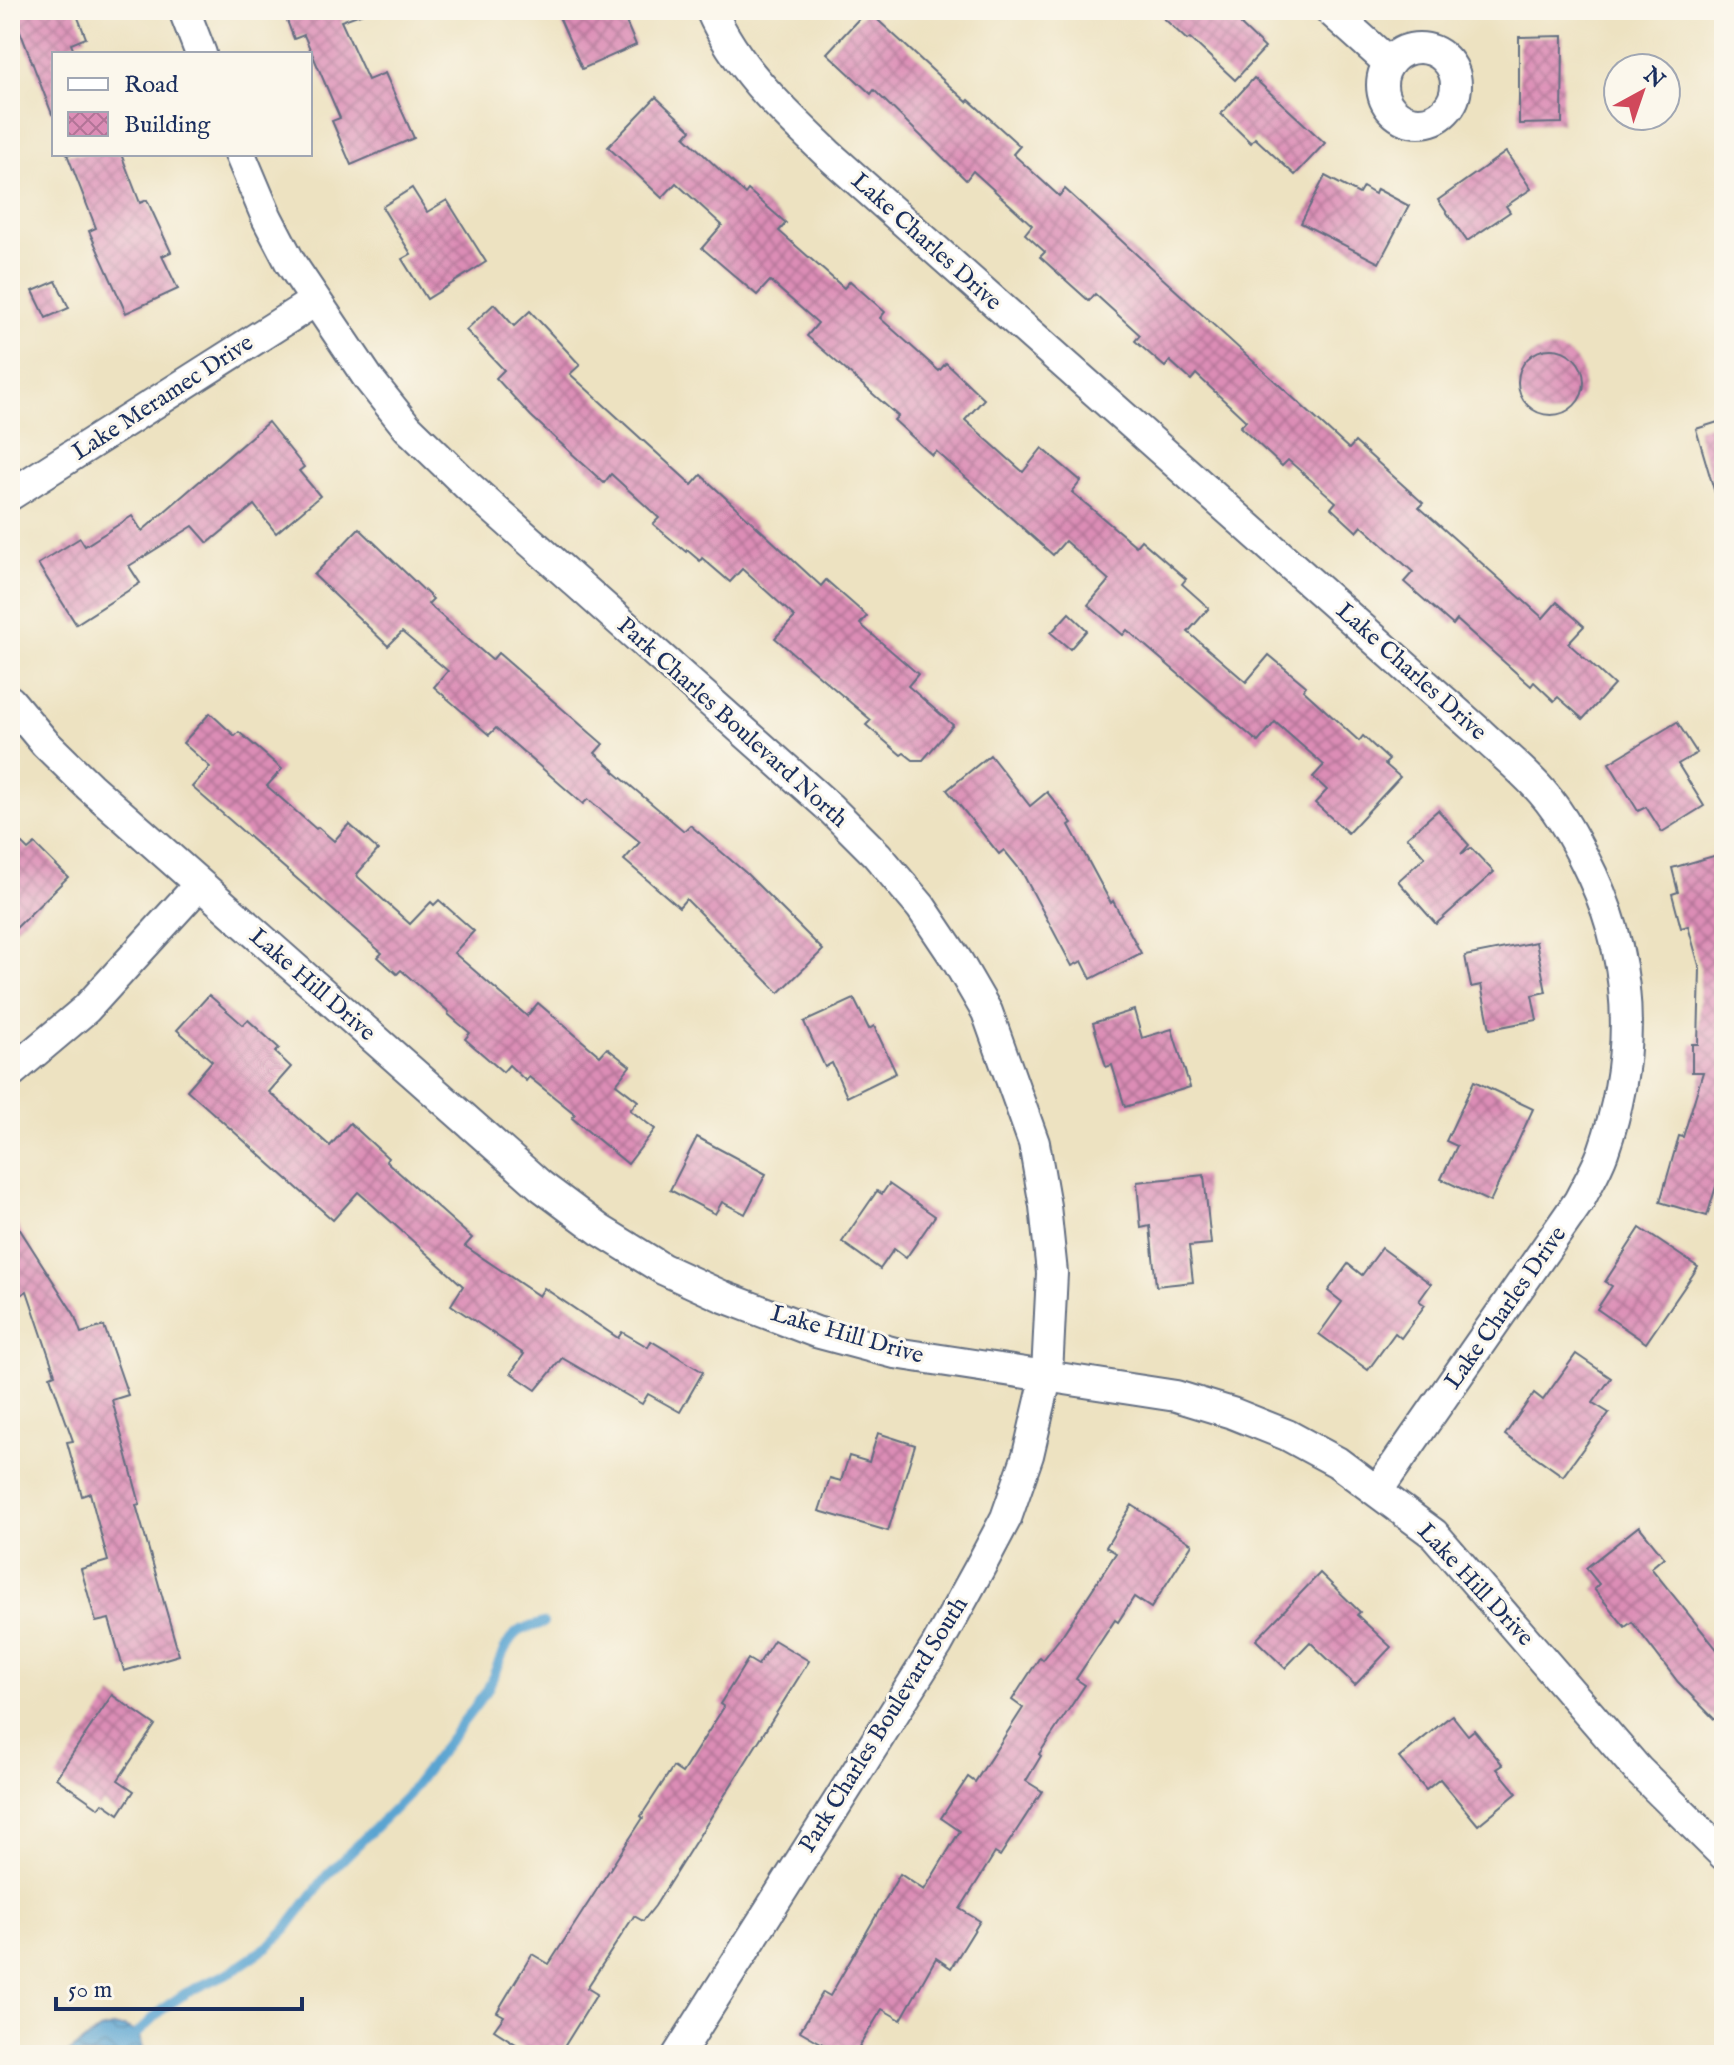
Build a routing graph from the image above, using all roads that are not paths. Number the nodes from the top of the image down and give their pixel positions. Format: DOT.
graph roads {
  1 [pos="184,10"];
  2 [pos="711,10"];
  3 [pos="1330,10"];
  4 [pos="200,52"];
  5 [pos="1389,63"];
  6 [pos="241,156"];
  7 [pos="315,301"];
  8 [pos="10,495"];
  9 [pos="10,701"];
  10 [pos="199,885"];
  11 [pos="10,1073"];
  12 [pos="1047,1374"];
  13 [pos="1378,1490"];
  14 [pos="1724,1855"];
  15 [pos="678,2055"];
  1 -- 4 [label="street"];
  2 -- 13 [label="street, Lake Charles Drive"];
  3 -- 5 [label="street"];
  6 -- 7 [label="street, Park Charles Boulevard North"];
  7 -- 8 [label="street, Lake Meramec Drive"];
  7 -- 12 [label="street, Park Charles Boulevard North"];
  9 -- 10 [label="street, Lake Hill Drive"];
  10 -- 11 [label="street"];
  10 -- 12 [label="street, Lake Hill Drive"];
  12 -- 13 [label="street, Lake Hill Drive"];
  12 -- 15 [label="street, Park Charles Boulevard South"];
  13 -- 14 [label="street, Lake Hill Drive"];
}
